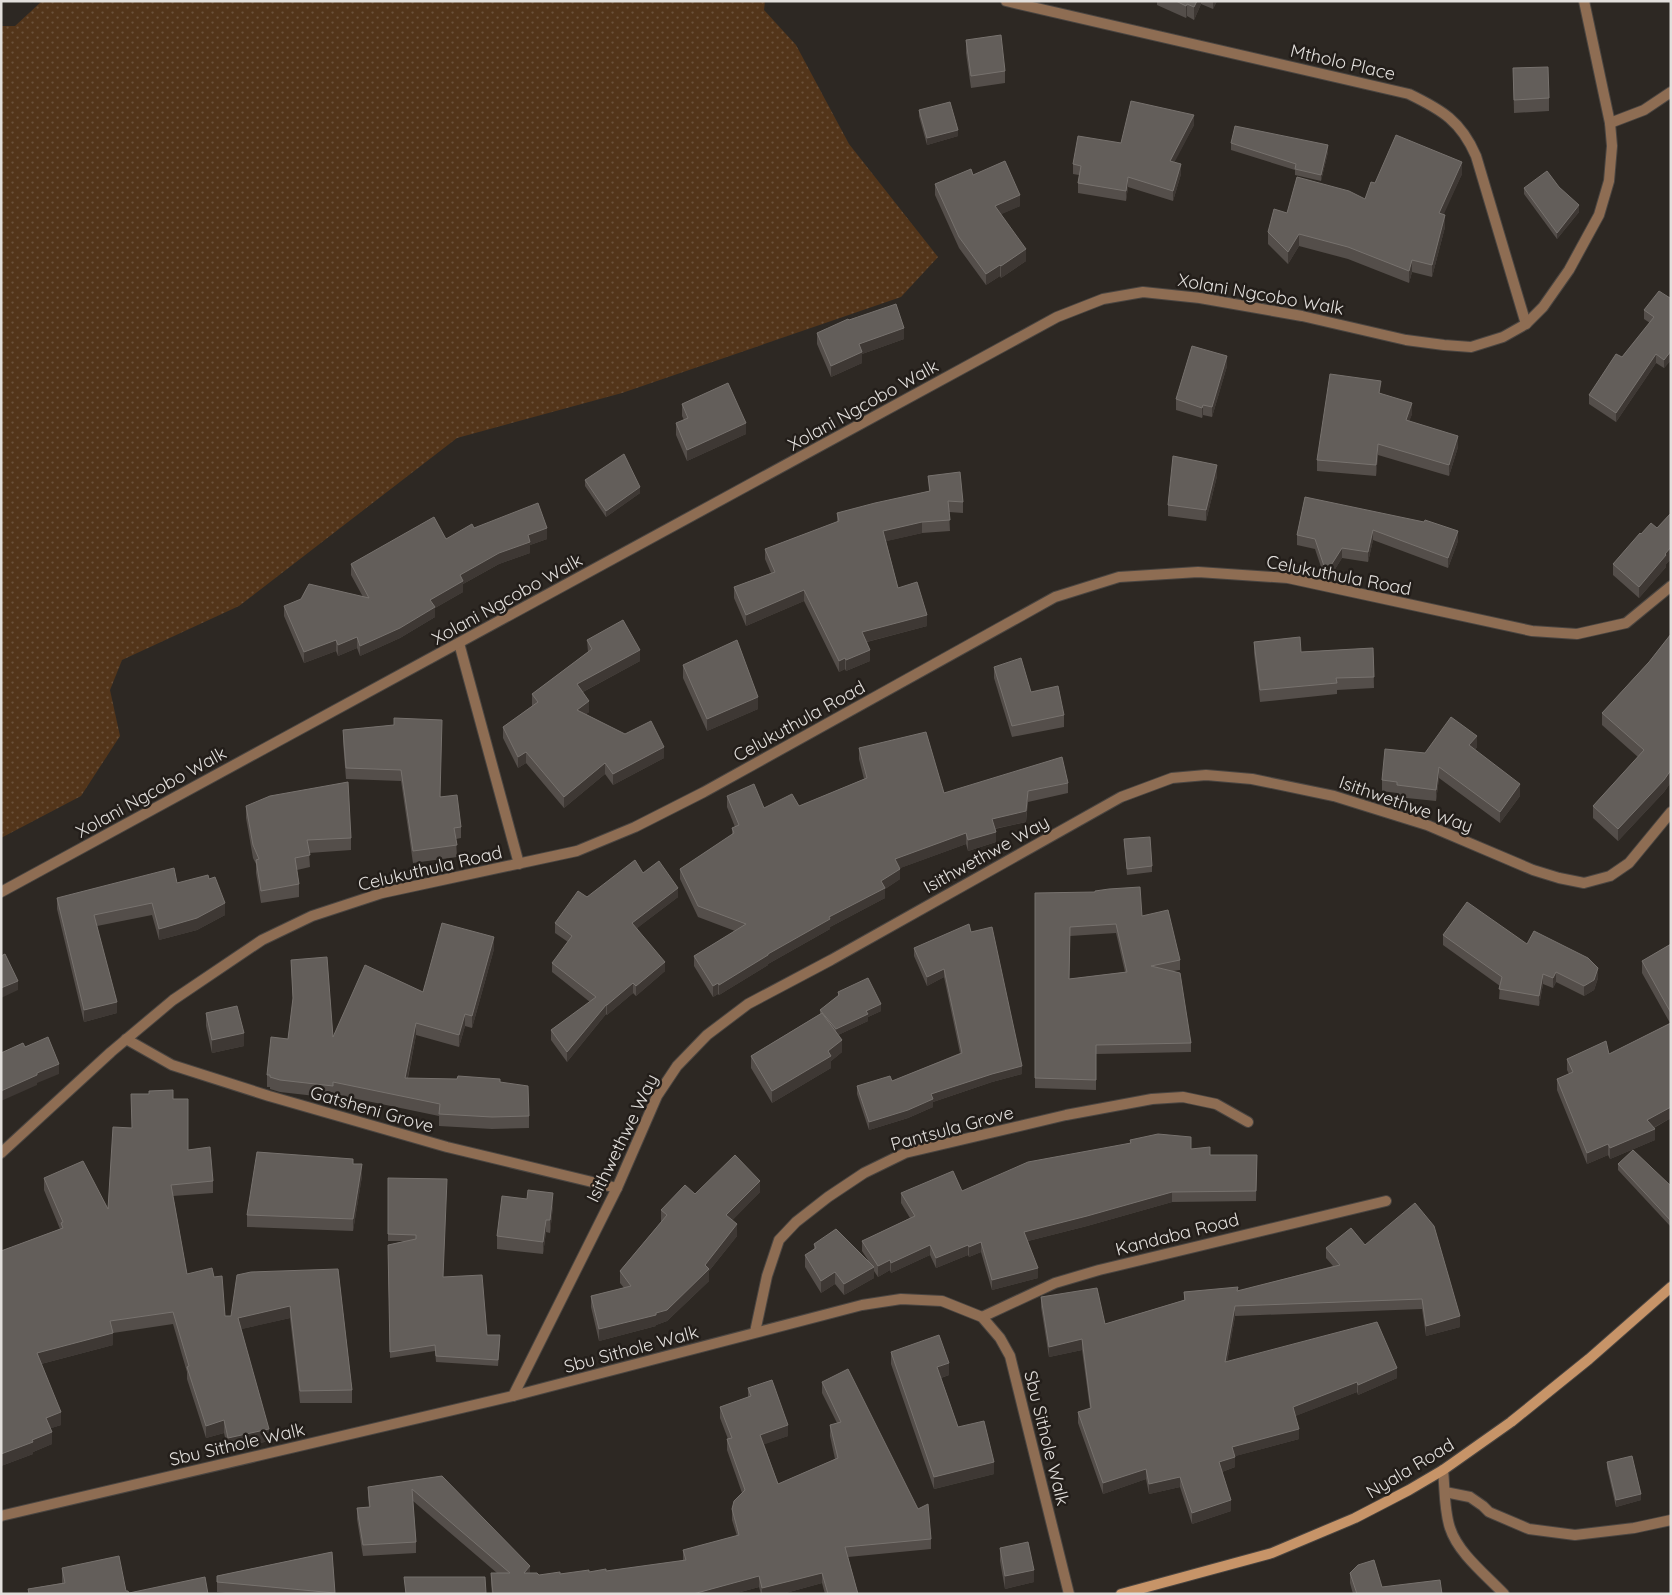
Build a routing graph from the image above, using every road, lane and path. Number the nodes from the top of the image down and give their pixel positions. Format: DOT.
graph roads {
  1 [pos="1006,1"];
  2 [pos="1584,1"];
  3 [pos="1671,92"];
  4 [pos="1610,123"];
  5 [pos="1526,324"];
  6 [pos="1671,586"];
  7 [pos="459,643"];
  8 [pos="1671,812"];
  9 [pos="519,864"];
  10 [pos="1,892"];
  11 [pos="126,1040"];
  12 [pos="1248,1122"];
  13 [pos="1,1153"];
  14 [pos="617,1188"];
  15 [pos="1386,1201"];
  16 [pos="1671,1287"];
  17 [pos="982,1317"];
  18 [pos="755,1332"];
  19 [pos="513,1396"];
  20 [pos="1444,1470"];
  21 [pos="1445,1492"];
  22 [pos="1,1516"];
  23 [pos="1671,1520"];
  24 [pos="1069,1594"];
  25 [pos="1121,1594"];
  26 [pos="1504,1594"];
  1 -- 5 [label="street, Mtholo Place"];
  2 -- 4 [label="street, Xolani Ngcobo Walk"];
  3 -- 4 [label="street"];
  4 -- 5 [label="street, Xolani Ngcobo Walk"];
  5 -- 7 [label="street, Xolani Ngcobo Walk"];
  6 -- 9 [label="street, Celukuthula Road"];
  7 -- 9 [label="street"];
  7 -- 10 [label="street, Xolani Ngcobo Walk"];
  8 -- 14 [label="street, Isithwethwe Way"];
  9 -- 11 [label="street, Celukuthula Road"];
  11 -- 13 [label="street, Celukuthula Road"];
  11 -- 14 [label="street, Gatsheni Grove"];
  12 -- 18 [label="street, Pantsula Grove"];
  14 -- 19 [label="street, Isithwethwe Way"];
  15 -- 17 [label="street, Kandaba Road"];
  16 -- 20 [label="street, Nyala Road"];
  17 -- 18 [label="street, Sbu Sithole Walk"];
  17 -- 24 [label="street, Sbu Sithole Walk"];
  18 -- 19 [label="street, Sbu Sithole Walk"];
  19 -- 22 [label="street, Sbu Sithole Walk"];
  20 -- 21 [label="street"];
  20 -- 25 [label="street, Nyala Road"];
  21 -- 23 [label="street"];
  21 -- 26 [label="street"];
}
